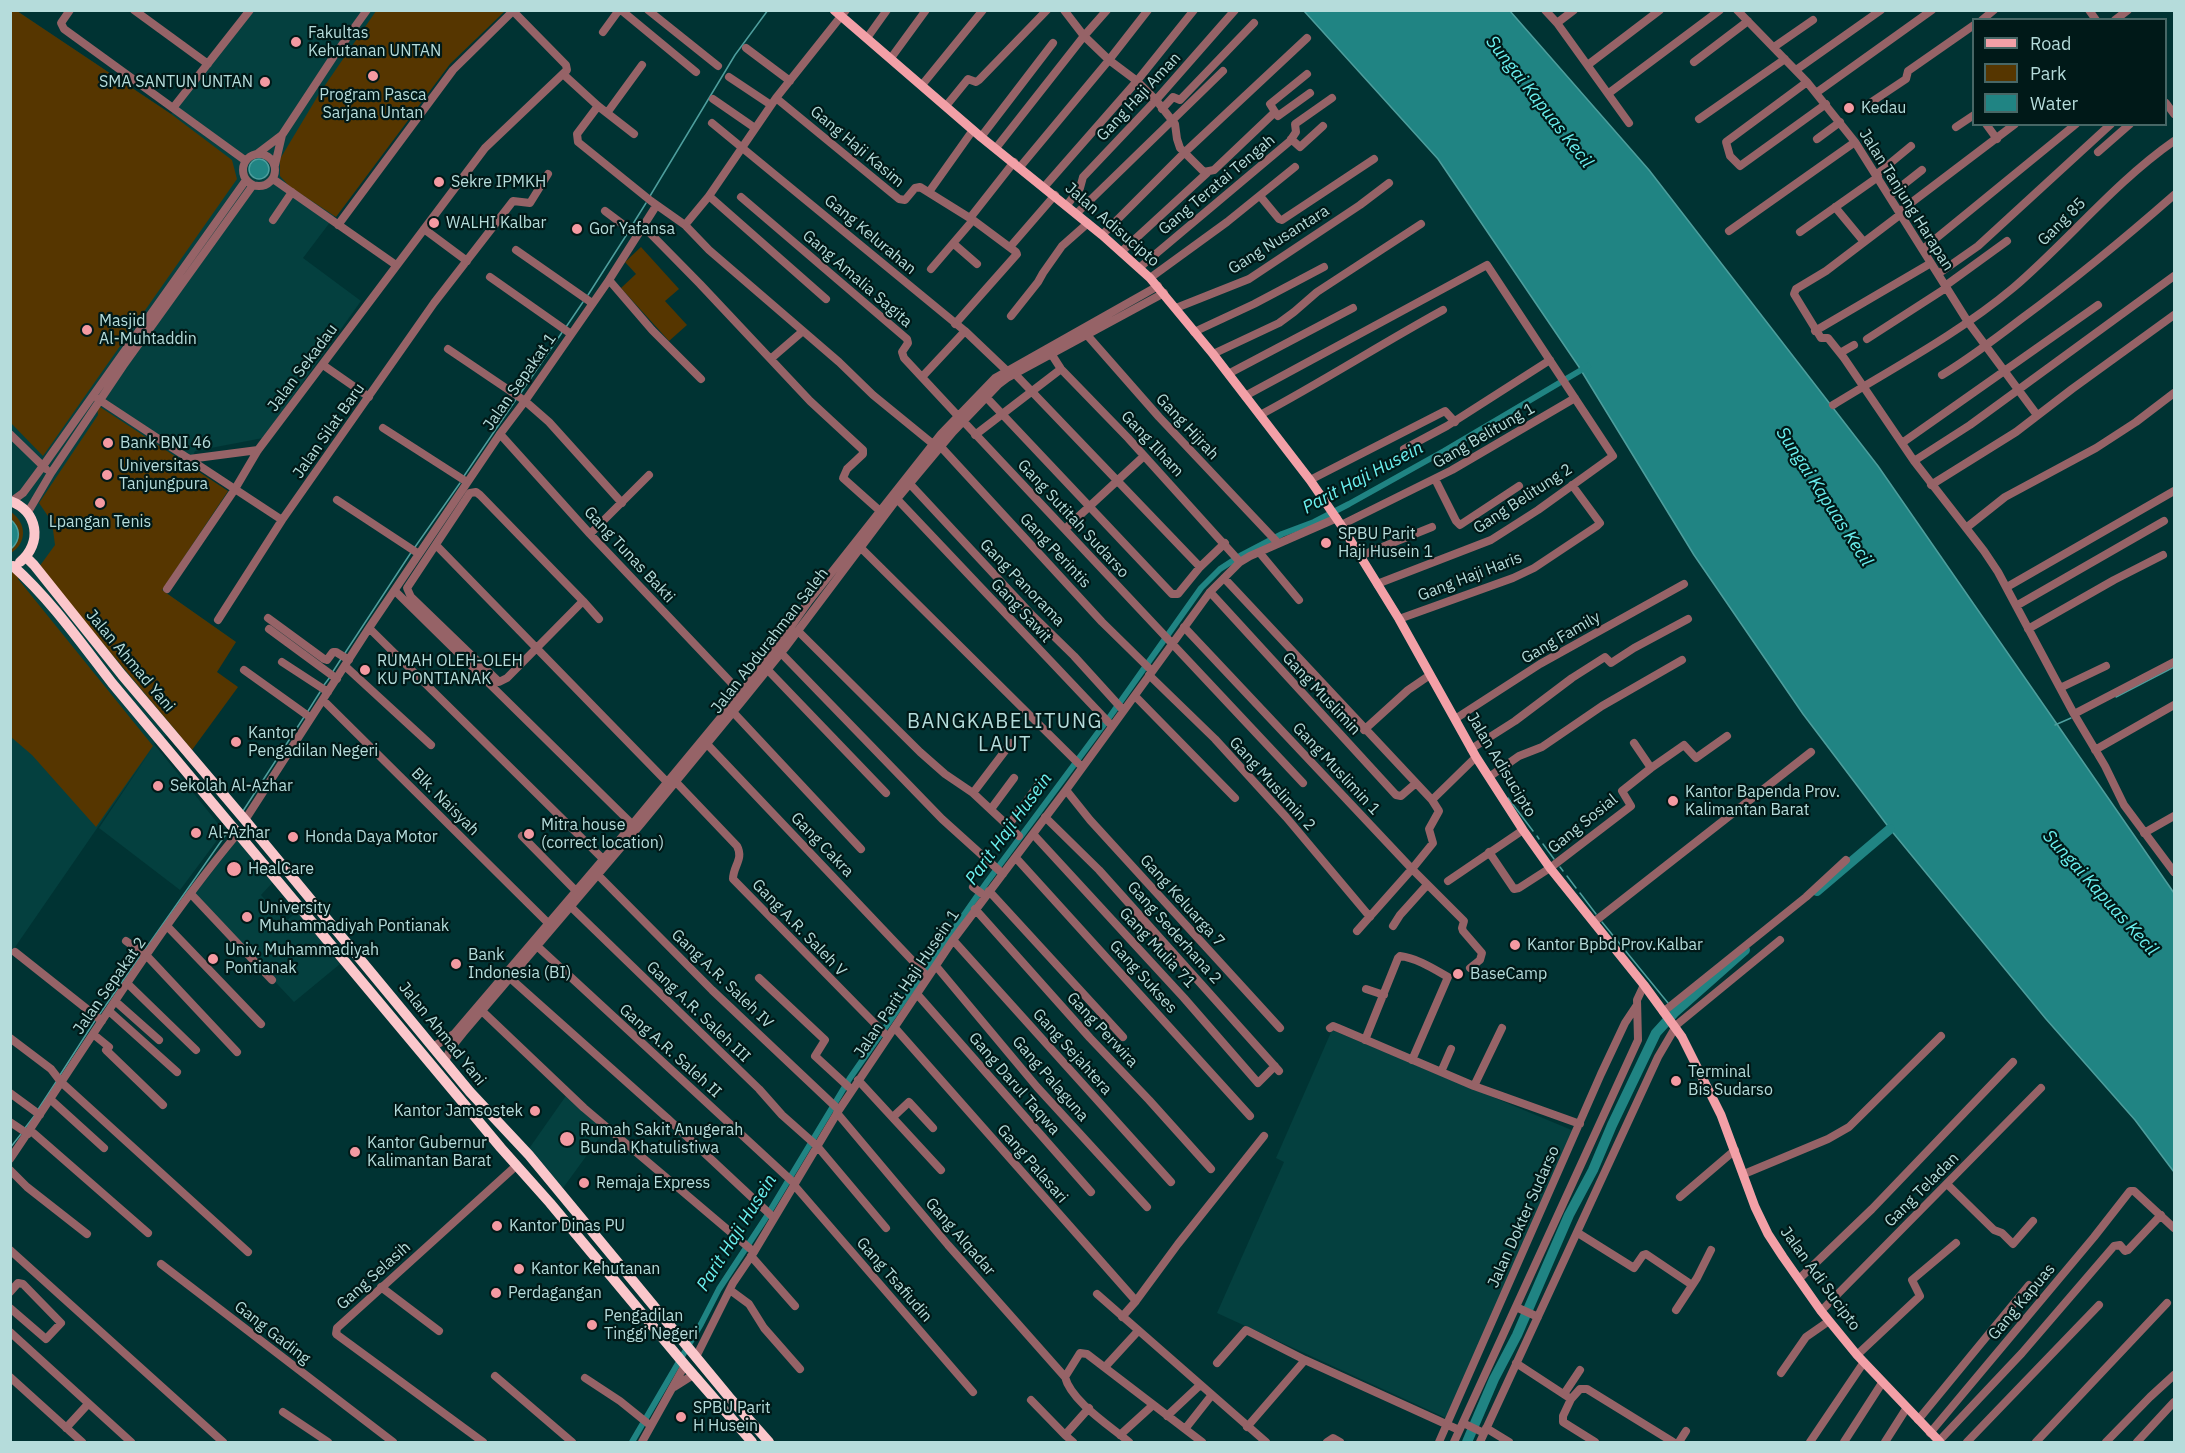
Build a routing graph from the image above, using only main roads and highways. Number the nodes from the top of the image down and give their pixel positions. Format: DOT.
graph roads {
  1 [pos="840,13"];
  2 [pos="11,501"];
  3 [pos="26,557"];
  4 [pos="12,566"];
  5 [pos="279,861"];
  6 [pos="269,869"];
  7 [pos="1669,1020"];
  8 [pos="562,1194"];
  9 [pos="550,1203"];
  10 [pos="1939,1442"];
  11 [pos="752,1443"];
  12 [pos="770,1443"];
  1 -- 7 [label="main road, Jalan Adisucipto"];
  2 -- 3 [label="highway"];
  3 -- 4 [label="highway"];
  3 -- 5 [label="highway, Jalan Ahmad Yani"];
  4 -- 6 [label="highway, Jalan Ahmad Yani"];
  5 -- 6 [label="highway"];
  5 -- 8 [label="highway, Jalan Ahmad Yani"];
  6 -- 9 [label="highway, Jalan Ahmad Yani"];
  7 -- 10 [label="main road, Jalan Adi Sucipto"];
  8 -- 9 [label="highway"];
  8 -- 12 [label="highway, Jalan Ahmad Yani"];
  9 -- 11 [label="highway, Jalan Ahmad Yani"];
}
